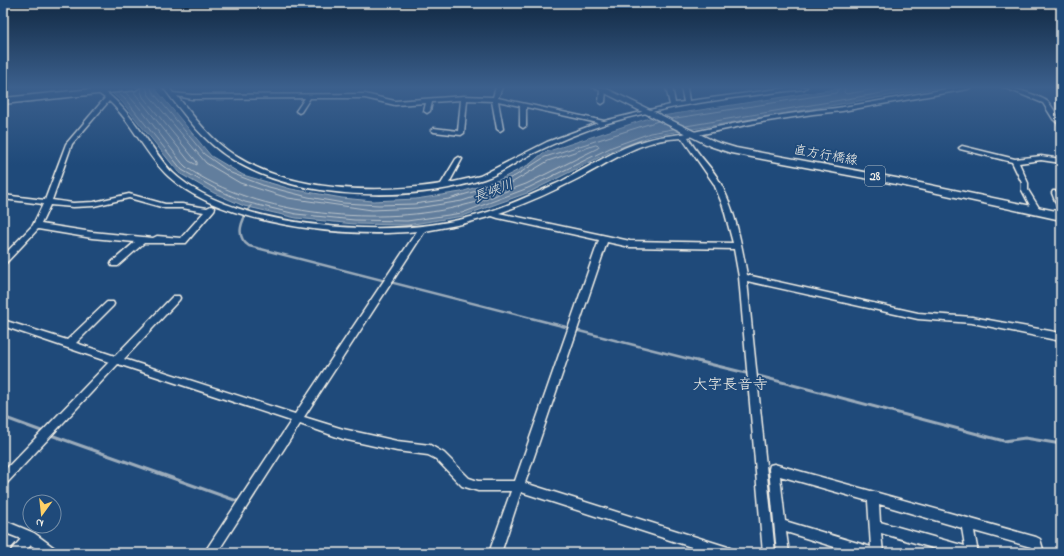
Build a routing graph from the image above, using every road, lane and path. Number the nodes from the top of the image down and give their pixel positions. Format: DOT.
graph roads {
  1 [pos="88,113"];
  2 [pos="120,113"];
  3 [pos="189,113"];
  4 [pos="463,113"];
  5 [pos="497,113"];
  6 [pos="523,113"];
  7 [pos="558,113"];
  8 [pos="641,113"];
  9 [pos="651,113"];
  10 [pos="809,113"];
  11 [pos="1052,113"];
  12 [pos="606,122"];
  13 [pos="1061,124"];
  14 [pos="523,126"];
  15 [pos="500,129"];
  16 [pos="434,130"];
  17 [pos="687,133"];
  18 [pos="962,148"];
  19 [pos="459,159"];
  20 [pos="1015,161"];
  21 [pos="1061,161"];
  22 [pos="443,187"];
  23 [pos="1055,193"];
  24 [pos="3,197"];
  25 [pos="48,202"];
  26 [pos="217,202"];
  27 [pos="1061,206"];
  28 [pos="208,210"];
  29 [pos="1037,211"];
  30 [pos="492,213"];
  31 [pos="1061,216"];
  32 [pos="36,226"];
  33 [pos="422,229"];
  34 [pos="604,238"];
  35 [pos="142,240"];
  36 [pos="738,246"];
  37 [pos="3,261"];
  38 [pos="115,264"];
  39 [pos="743,277"];
  40 [pos="176,298"];
  41 [pos="110,304"];
  42 [pos="158,316"];
  43 [pos="167,319"];
  44 [pos="3,323"];
  45 [pos="1061,337"];
  46 [pos="69,344"];
  47 [pos="118,360"];
  48 [pos="299,418"];
  49 [pos="3,478"];
  50 [pos="519,486"];
  51 [pos="873,498"];
  52 [pos="967,524"];
  53 [pos="780,525"];
  54 [pos="3,526"];
  55 [pos="876,526"];
  56 [pos="30,537"];
  57 [pos="16,553"];
  58 [pos="52,553"];
  59 [pos="210,553"];
  60 [pos="495,553"];
  61 [pos="728,553"];
  62 [pos="769,553"];
  63 [pos="783,553"];
  64 [pos="873,553"];
  65 [pos="878,553"];
  66 [pos="971,553"];
  67 [pos="1038,553"];
  1 -- 25 [label="street"];
  2 -- 26 [label="street"];
  3 -- 22 [label="street"];
  4 -- 16 [label="street"];
  5 -- 15 [label="street"];
  6 -- 14 [label="street"];
  7 -- 12 [label="street"];
  8 -- 12 [label="street"];
  9 -- 17 [label="main road, 直方行橋線 / 28"];
  10 -- 17 [label="street"];
  11 -- 13 [label="street"];
  12 -- 22 [label="street"];
  17 -- 29 [label="main road, 直方行橋線 / 28"];
  17 -- 30 [label="street"];
  17 -- 36 [label="street"];
  18 -- 20 [label="street"];
  19 -- 22 [label="street"];
  20 -- 21 [label="street"];
  20 -- 29 [label="street"];
  23 -- 27 [label="street"];
  24 -- 25 [label="street"];
  25 -- 28 [label="street"];
  25 -- 32 [label="street"];
  26 -- 28 [label="street"];
  26 -- 33 [label="street"];
  28 -- 35 [label="street"];
  29 -- 31 [label="main road, 直方行橋線 / 28"];
  30 -- 33 [label="street"];
  30 -- 34 [label="street"];
  32 -- 35 [label="street"];
  32 -- 37 [label="street"];
  33 -- 48 [label="street"];
  34 -- 36 [label="street"];
  34 -- 50 [label="street"];
  35 -- 38 [label="street"];
  36 -- 39 [label="street"];
  39 -- 45 [label="street"];
  39 -- 62 [label="street"];
  40 -- 42 [label="street"];
  41 -- 46 [label="street"];
  42 -- 43 [label="street"];
  42 -- 47 [label="street"];
  44 -- 46 [label="street"];
  46 -- 47 [label="street"];
  47 -- 48 [label="street"];
  47 -- 49 [label="street"];
  48 -- 50 [label="street"];
  48 -- 59 [label="street"];
  50 -- 60 [label="street"];
  50 -- 61 [label="street"];
  51 -- 52 [label="street"];
  51 -- 53 [label="street"];
  51 -- 55 [label="street"];
  52 -- 66 [label="street"];
  52 -- 67 [label="street"];
  53 -- 63 [label="street"];
  53 -- 64 [label="street"];
  54 -- 56 [label="street"];
  55 -- 65 [label="street"];
  55 -- 66 [label="street"];
  56 -- 57 [label="street"];
  56 -- 58 [label="street"];
}
